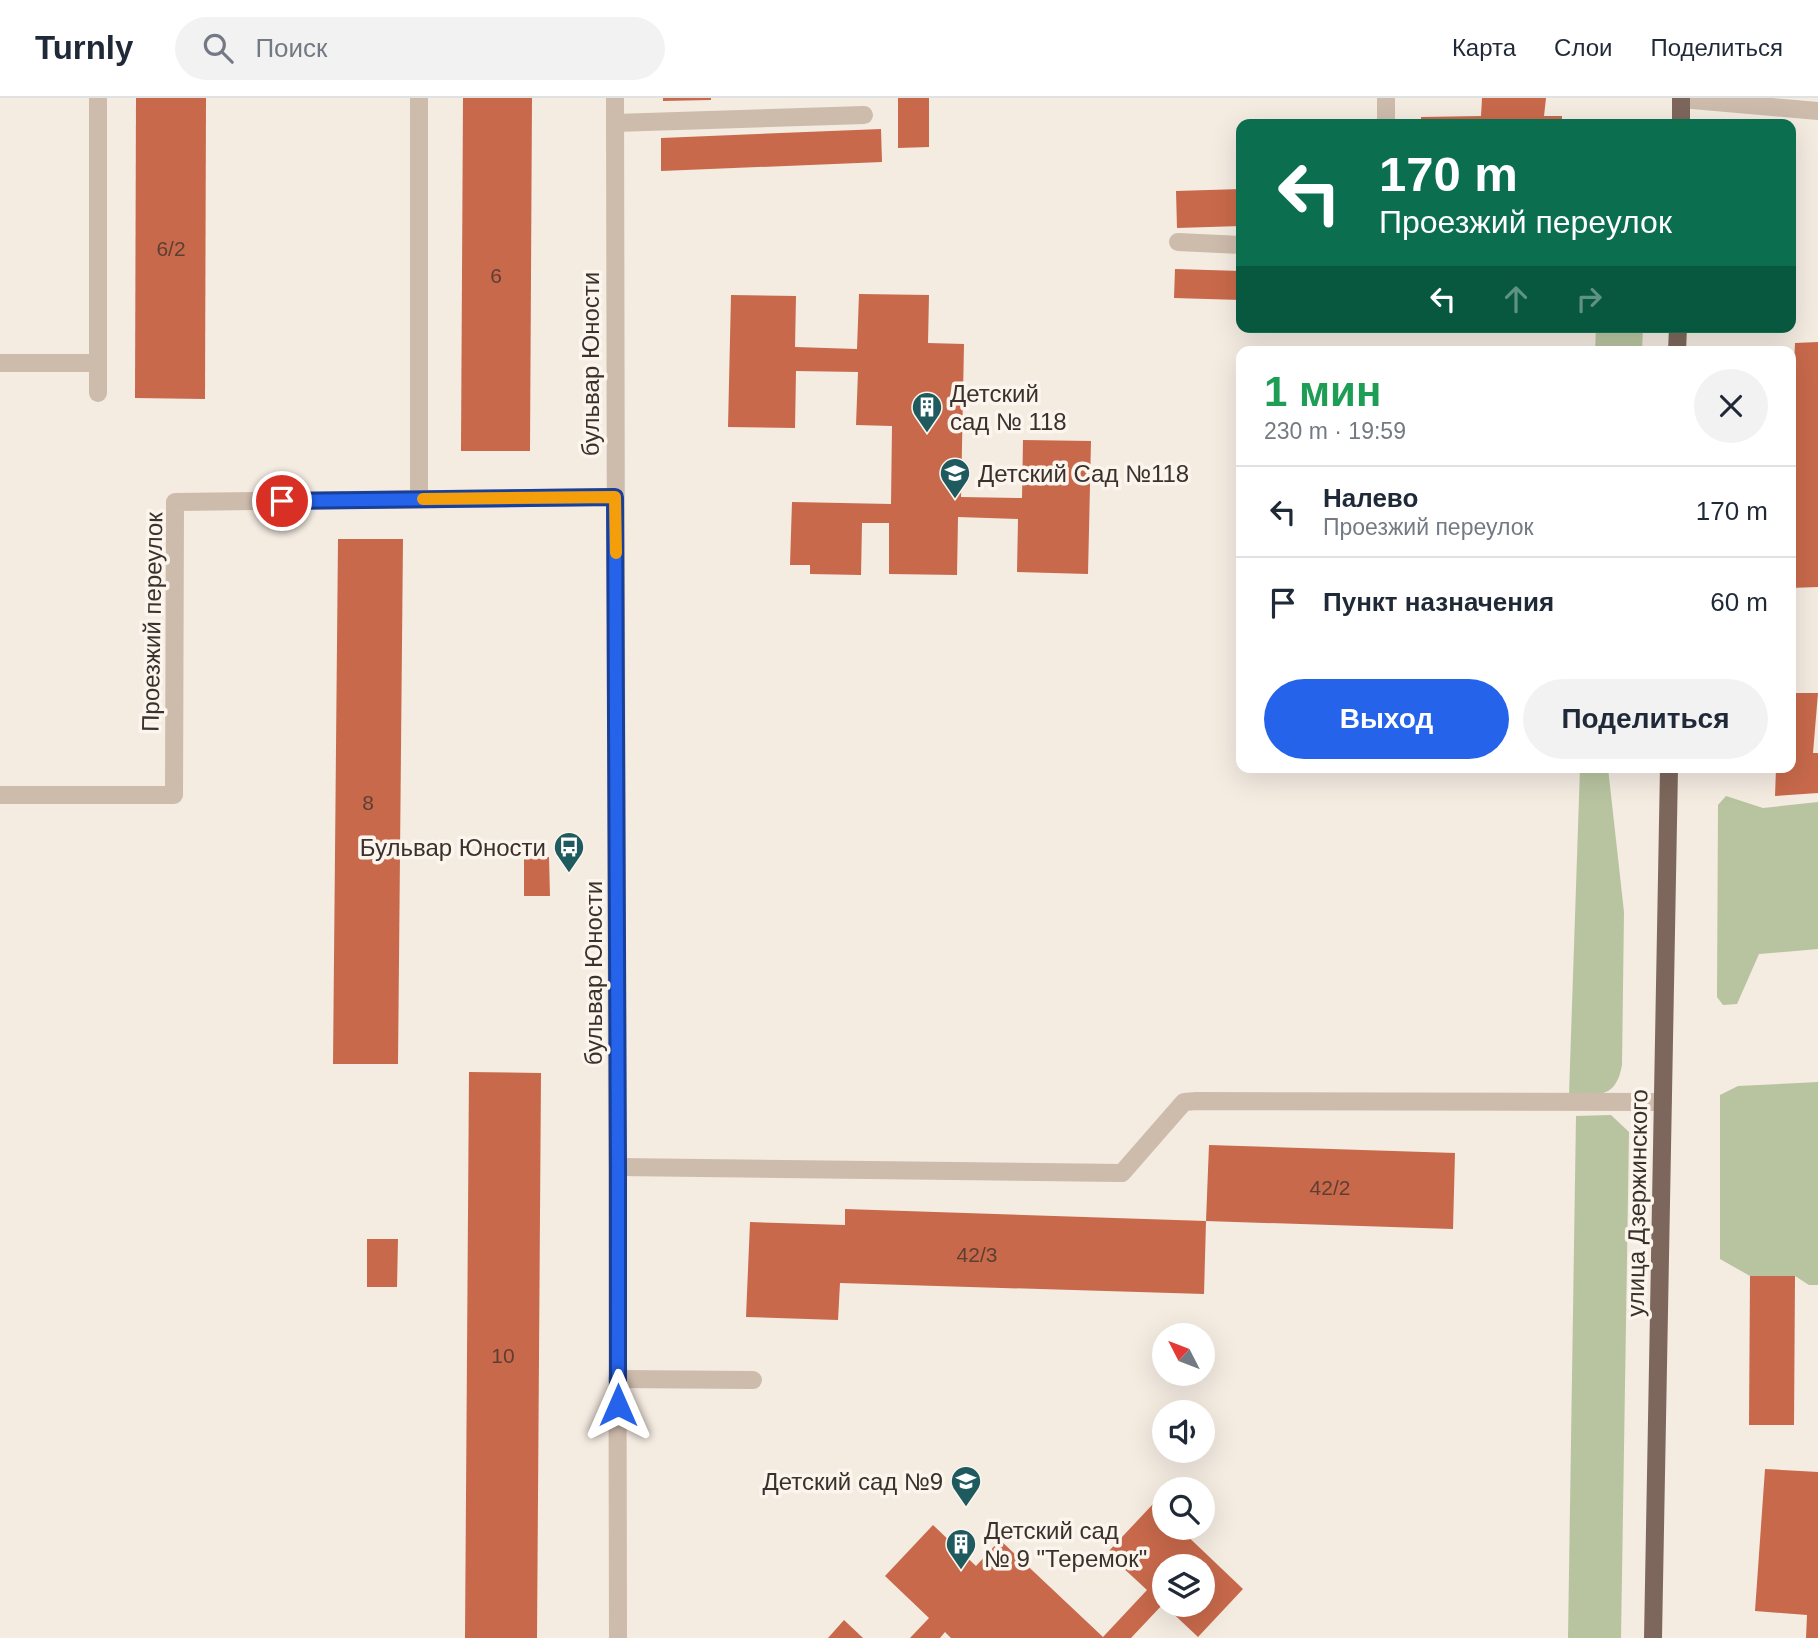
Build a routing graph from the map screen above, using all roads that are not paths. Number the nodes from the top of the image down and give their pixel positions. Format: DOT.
graph roads {
  1 [pos="98,98"];
  2 [pos="419,98"];
  3 [pos="614,98"];
  4 [pos="1386,98"];
  5 [pos="1681,99"];
  6 [pos="1818,111"];
  7 [pos="864,115"];
  8 [pos="1386,119"];
  9 [pos="1681,119"];
  10 [pos="615,123"];
  11 [pos="1178,242"];
  12 [pos="1236,245"];
  13 [pos="0,363"];
  14 [pos="97,363"];
  15 [pos="98,393"];
  16 [pos="615,497"];
  17 [pos="419,499"];
  18 [pos="1669,773"];
  19 [pos="0,795"];
  20 [pos="1663,1102"];
  21 [pos="618,1167"];
  22 [pos="618,1379"];
  23 [pos="753,1380"];
  24 [pos="618,1638"];
  25 [pos="1653,1638"];
  1 -- 14 [label="street"];
  2 -- 17 [label="street"];
  3 -- 10 [label="street, бульвар Юности"];
  4 -- 8 [label="street"];
  5 -- 6 [label="street"];
  5 -- 9 [label="main road"];
  7 -- 10 [label="street"];
  10 -- 16 [label="street, бульвар Юности"];
  11 -- 12 [label="street"];
  13 -- 14 [label="street"];
  14 -- 15 [label="street"];
  16 -- 17 [label="street, Проезжий переулок"];
  16 -- 21 [label="street, бульвар Юности"];
  17 -- 19 [label="street, Проезжий переулок"];
  18 -- 20 [label="main road, улица Дзержинского"];
  20 -- 21 [label="street"];
  20 -- 25 [label="main road, улица Дзержинского"];
  21 -- 22 [label="street, бульвар Юности"];
  22 -- 23 [label="street"];
  22 -- 24 [label="street, бульвар Юности"];
}
